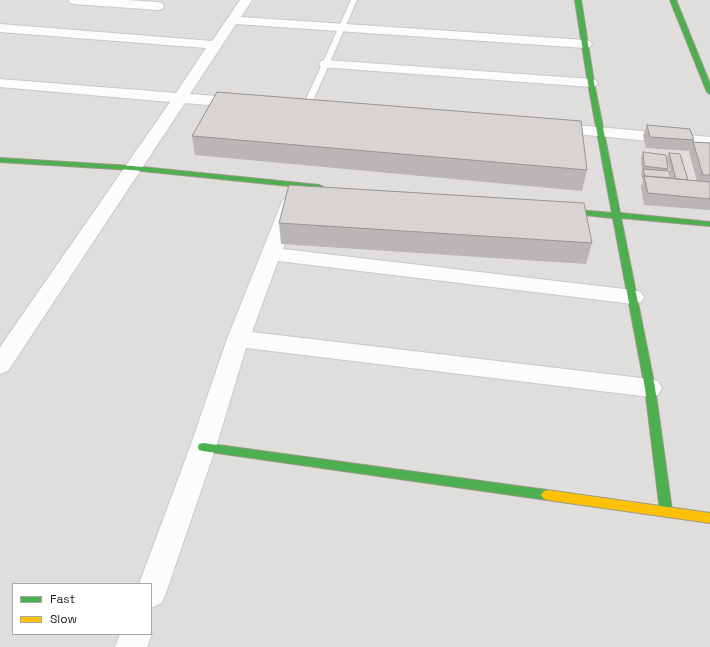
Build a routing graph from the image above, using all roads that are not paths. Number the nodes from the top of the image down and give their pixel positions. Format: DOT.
graph roads {
  1 [pos="74,0"];
  2 [pos="246,0"];
  3 [pos="354,0"];
  4 [pos="578,0"];
  5 [pos="673,0"];
  6 [pos="160,3"];
  7 [pos="149,16"];
  8 [pos="232,20"];
  9 [pos="343,26"];
  10 [pos="140,27"];
  11 [pos="0,28"];
  12 [pos="131,37"];
  13 [pos="216,44"];
  14 [pos="585,44"];
  15 [pos="326,64"];
  16 [pos="0,82"];
  17 [pos="591,83"];
  18 [pos="709,83"];
  19 [pos="181,97"];
  20 [pos="259,104"];
  21 [pos="290,107"];
  22 [pos="306,108"];
  23 [pos="322,110"];
  24 [pos="537,126"];
  25 [pos="601,132"];
  26 [pos="710,142"];
  27 [pos="1,161"];
  28 [pos="132,168"];
  29 [pos="297,185"];
  30 [pos="328,188"];
  31 [pos="547,209"];
  32 [pos="617,215"];
  33 [pos="710,224"];
  34 [pos="271,254"];
  35 [pos="633,297"];
  36 [pos="238,339"];
  37 [pos="0,365"];
  38 [pos="650,388"];
  39 [pos="203,447"];
  40 [pos="666,511"];
  41 [pos="710,518"];
  42 [pos="152,590"];
  43 [pos="136,635"];
  44 [pos="132,647"];
  1 -- 6 [label="street"];
  2 -- 8 [label="street"];
  3 -- 9 [label="lane"];
  4 -- 14 [label="street"];
  5 -- 18 [label="street"];
  6 -- 7 [label="street"];
  8 -- 9 [label="street"];
  8 -- 13 [label="street"];
  9 -- 14 [label="street"];
  9 -- 15 [label="lane"];
  10 -- 12 [label="street"];
  11 -- 12 [label="street"];
  12 -- 13 [label="street"];
  13 -- 19 [label="street"];
  14 -- 17 [label="street"];
  15 -- 17 [label="street"];
  15 -- 22 [label="lane"];
  16 -- 19 [label="street"];
  17 -- 25 [label="street"];
  19 -- 20 [label="street"];
  19 -- 28 [label="street"];
  21 -- 22 [label="street"];
  22 -- 23 [label="street"];
  24 -- 25 [label="street"];
  25 -- 26 [label="street"];
  25 -- 32 [label="street"];
  27 -- 28 [label="street"];
  28 -- 29 [label="street"];
  28 -- 37 [label="street"];
  29 -- 30 [label="street"];
  29 -- 34 [label="street"];
  31 -- 32 [label="street"];
  32 -- 33 [label="street"];
  32 -- 35 [label="street"];
  34 -- 35 [label="street"];
  34 -- 36 [label="street"];
  35 -- 38 [label="street"];
  36 -- 38 [label="street"];
  36 -- 39 [label="street"];
  38 -- 40 [label="street"];
  39 -- 40 [label="street"];
  39 -- 42 [label="street"];
  40 -- 41 [label="street"];
  43 -- 44 [label="street"];
}
